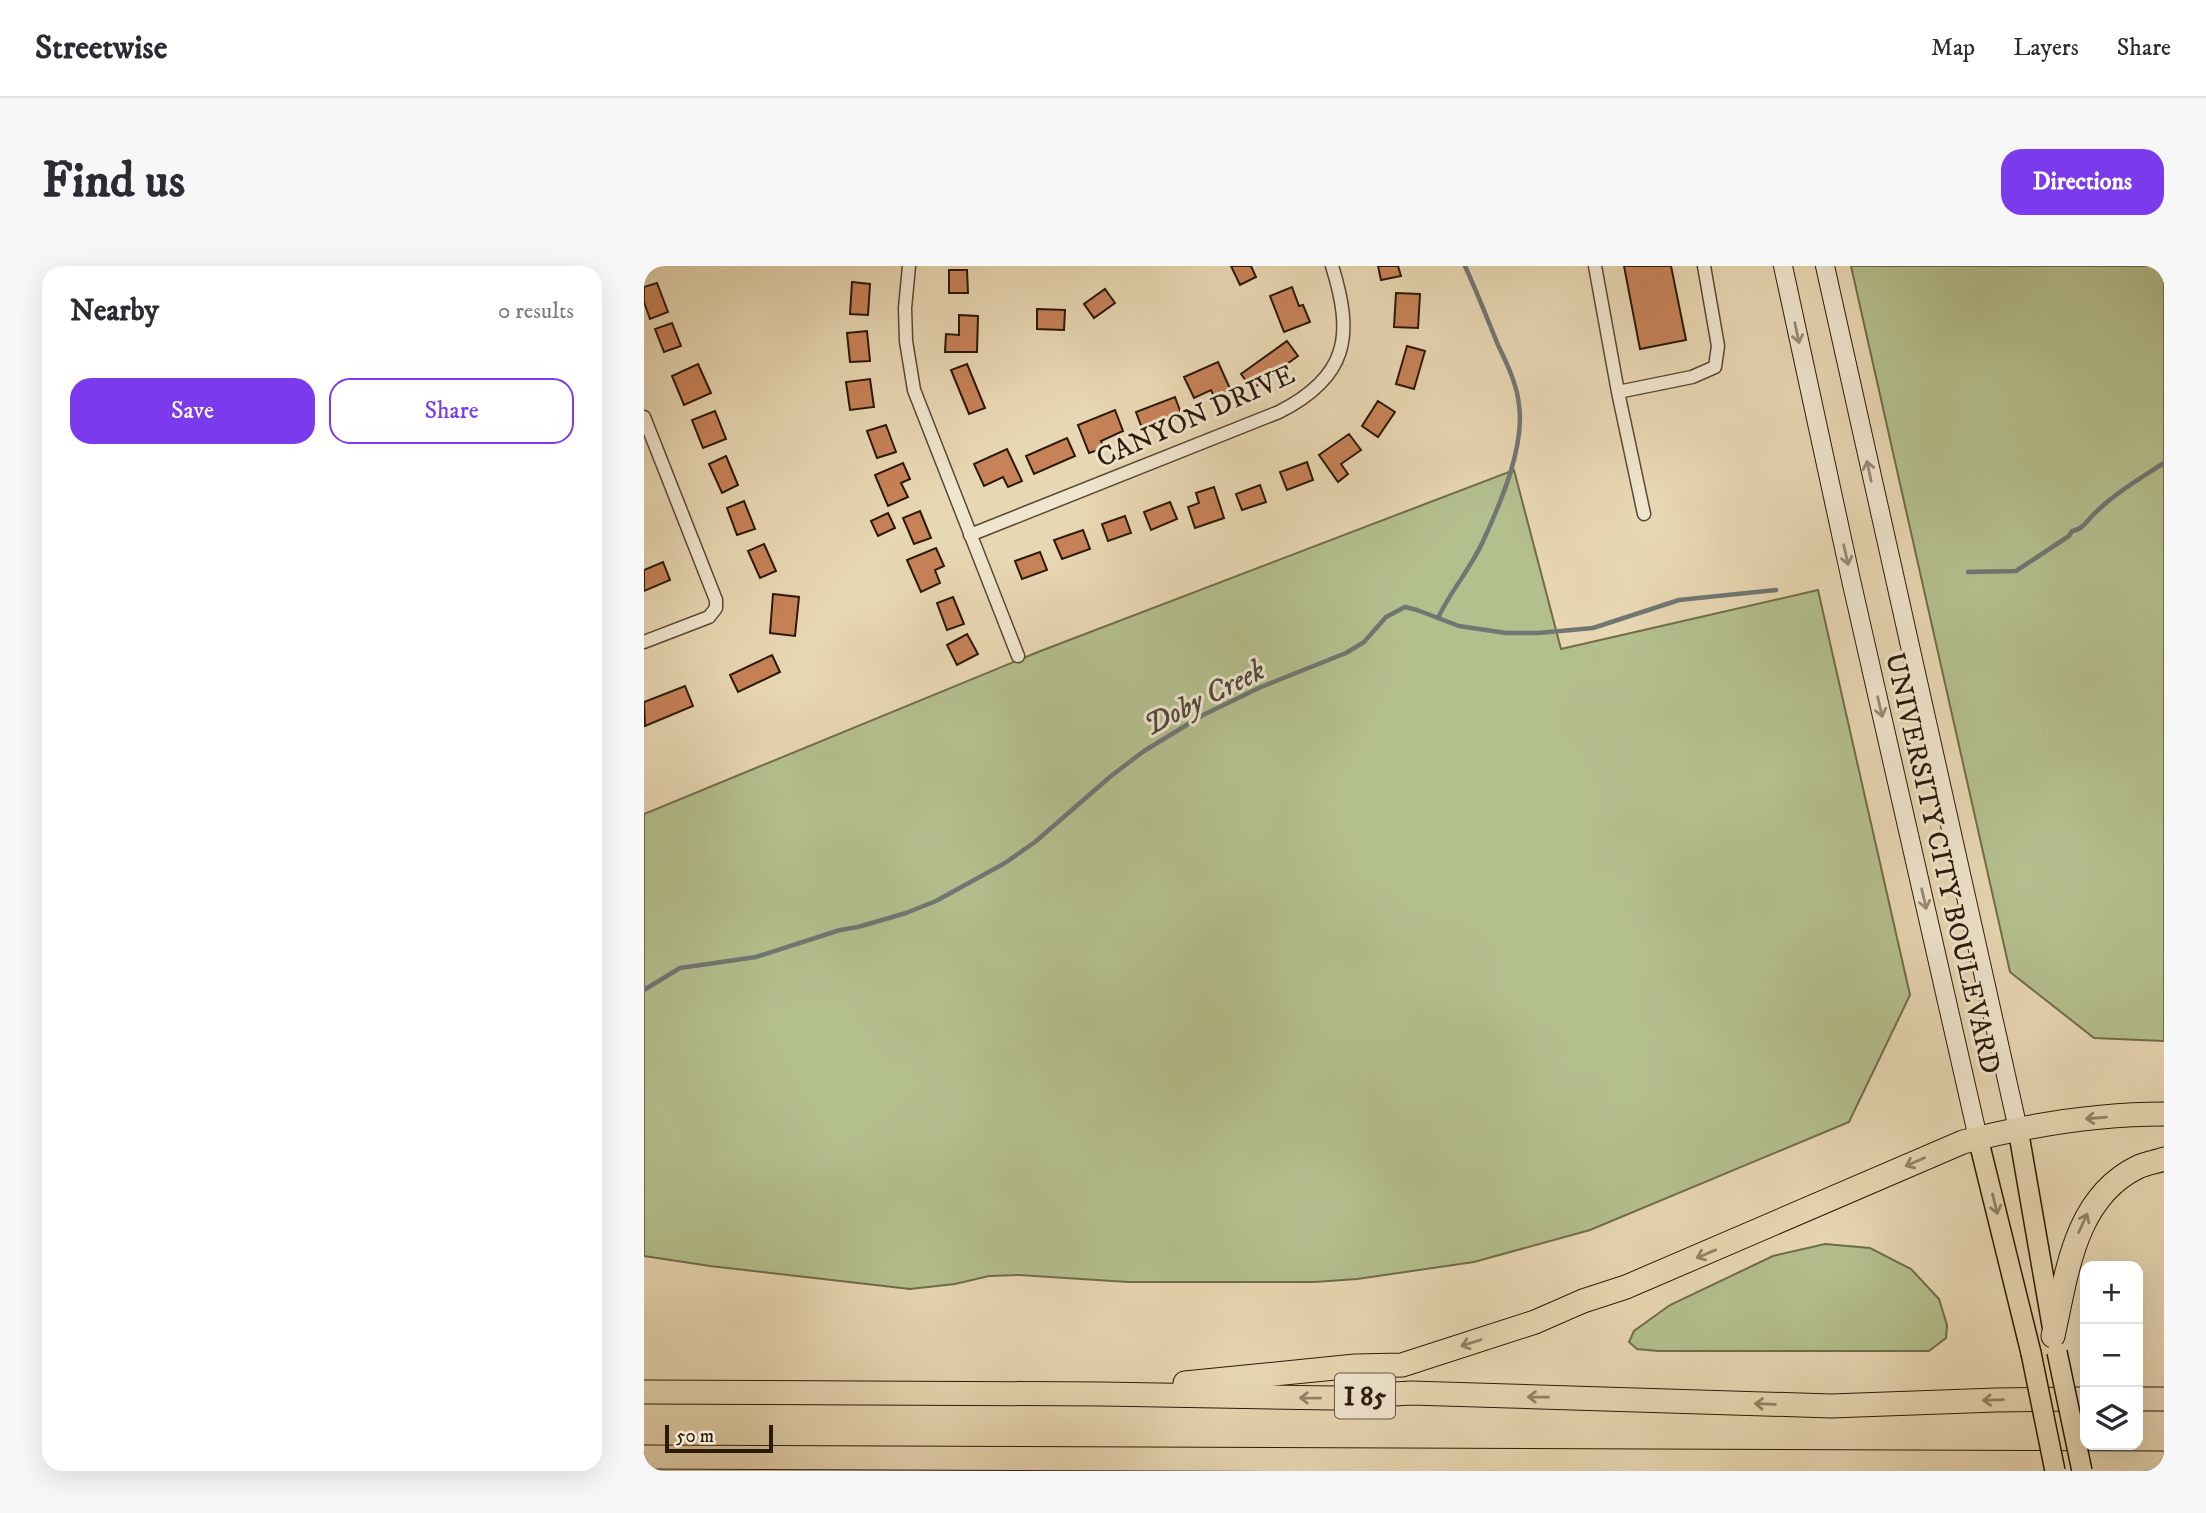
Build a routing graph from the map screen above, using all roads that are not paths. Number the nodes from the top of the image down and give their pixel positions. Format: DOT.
graph roads {
  1 [pos="909,266"];
  2 [pos="1332,266"];
  3 [pos="1595,266"];
  4 [pos="1704,266"];
  5 [pos="1783,266"];
  6 [pos="1825,266"];
  7 [pos="1618,392"];
  8 [pos="644,417"];
  9 [pos="1643,514"];
  10 [pos="970,535"];
  11 [pos="644,642"];
  12 [pos="1018,656"];
  13 [pos="2164,1114"];
  14 [pos="2018,1129"];
  15 [pos="1978,1138"];
  16 [pos="2164,1159"];
  17 [pos="2055,1344"];
  18 [pos="644,1392"];
  19 [pos="1102,1394"];
  20 [pos="2080,1399"];
  21 [pos="2143,1399"];
  22 [pos="2164,1399"];
  23 [pos="644,1457"];
  24 [pos="1115,1458"];
  25 [pos="2164,1463"];
  26 [pos="1212,1471"];
  27 [pos="2055,1471"];
  28 [pos="2082,1471"];
  1 -- 10 [label="street"];
  2 -- 10 [label="street, CANYON DRIVE"];
  3 -- 7 [label="street"];
  4 -- 7 [label="street"];
  5 -- 15 [label="main road, UNIVERSITY CITY BOULEVARD, one-way"];
  14 -- 6 [label="main road, UNIVERSITY CITY BOULEVARD, one-way"];
  7 -- 9 [label="street"];
  8 -- 11 [label="street"];
  10 -- 12 [label="street"];
  13 -- 14 [label="highway, one-way"];
  14 -- 15 [label="highway"];
  14 -- 17 [label="main road, UNIVERSITY CITY BOULEVARD"];
  15 -- 19 [label="highway, one-way"];
  15 -- 27 [label="main road, UNIVERSITY CITY BOULEVARD, one-way, bridge"];
  17 -- 16 [label="highway, one-way"];
  17 -- 28 [label="main road, UNIVERSITY CITY BOULEVARD, bridge"];
  18 -- 19 [label="highway, I 85"];
  20 -- 19 [label="highway, I 85, one-way"];
  21 -- 22 [label="highway"];
  23 -- 24 [label="highway, I 85"];
  24 -- 25 [label="highway, I 85"];
  24 -- 26 [label="highway"];
}
